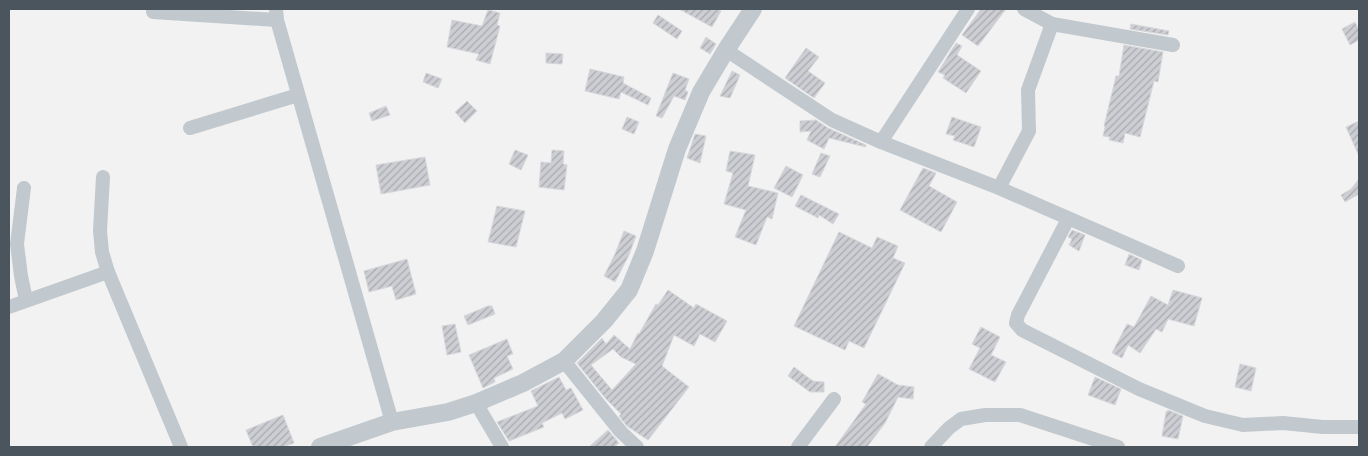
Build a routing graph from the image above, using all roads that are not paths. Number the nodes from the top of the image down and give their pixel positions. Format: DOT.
graph roads {
  1 [pos="753,9"];
  2 [pos="968,9"];
  3 [pos="1024,9"];
  4 [pos="153,12"];
  5 [pos="277,15"];
  6 [pos="1052,24"];
  7 [pos="1173,45"];
  8 [pos="726,50"];
  9 [pos="298,95"];
  10 [pos="190,128"];
  11 [pos="881,142"];
  12 [pos="103,177"];
  13 [pos="24,188"];
  14 [pos="999,188"];
  15 [pos="1068,218"];
  16 [pos="1178,266"];
  17 [pos="108,272"];
  18 [pos="26,300"];
  19 [pos="9,307"];
  20 [pos="564,361"];
  21 [pos="834,399"];
  22 [pos="476,403"];
  23 [pos="392,422"];
  24 [pos="1359,427"];
  25 [pos="181,447"];
  26 [pos="320,447"];
  27 [pos="502,447"];
  28 [pos="636,447"];
  29 [pos="798,447"];
  30 [pos="931,447"];
  31 [pos="1118,447"];
  1 -- 8 [label="street"];
  2 -- 11 [label="street"];
  3 -- 6 [label="street"];
  4 -- 5 [label="street"];
  5 -- 9 [label="street"];
  6 -- 7 [label="street"];
  6 -- 14 [label="street"];
  8 -- 11 [label="street"];
  8 -- 20 [label="street"];
  9 -- 10 [label="street"];
  9 -- 23 [label="street"];
  11 -- 14 [label="street"];
  12 -- 17 [label="street"];
  13 -- 18 [label="street"];
  14 -- 15 [label="street"];
  15 -- 16 [label="street"];
  15 -- 24 [label="street"];
  17 -- 18 [label="street"];
  17 -- 25 [label="street"];
  18 -- 19 [label="street"];
  20 -- 22 [label="street"];
  20 -- 28 [label="street"];
  21 -- 29 [label="street"];
  22 -- 23 [label="street"];
  22 -- 27 [label="street"];
  23 -- 26 [label="street"];
  30 -- 31 [label="street"];
}
